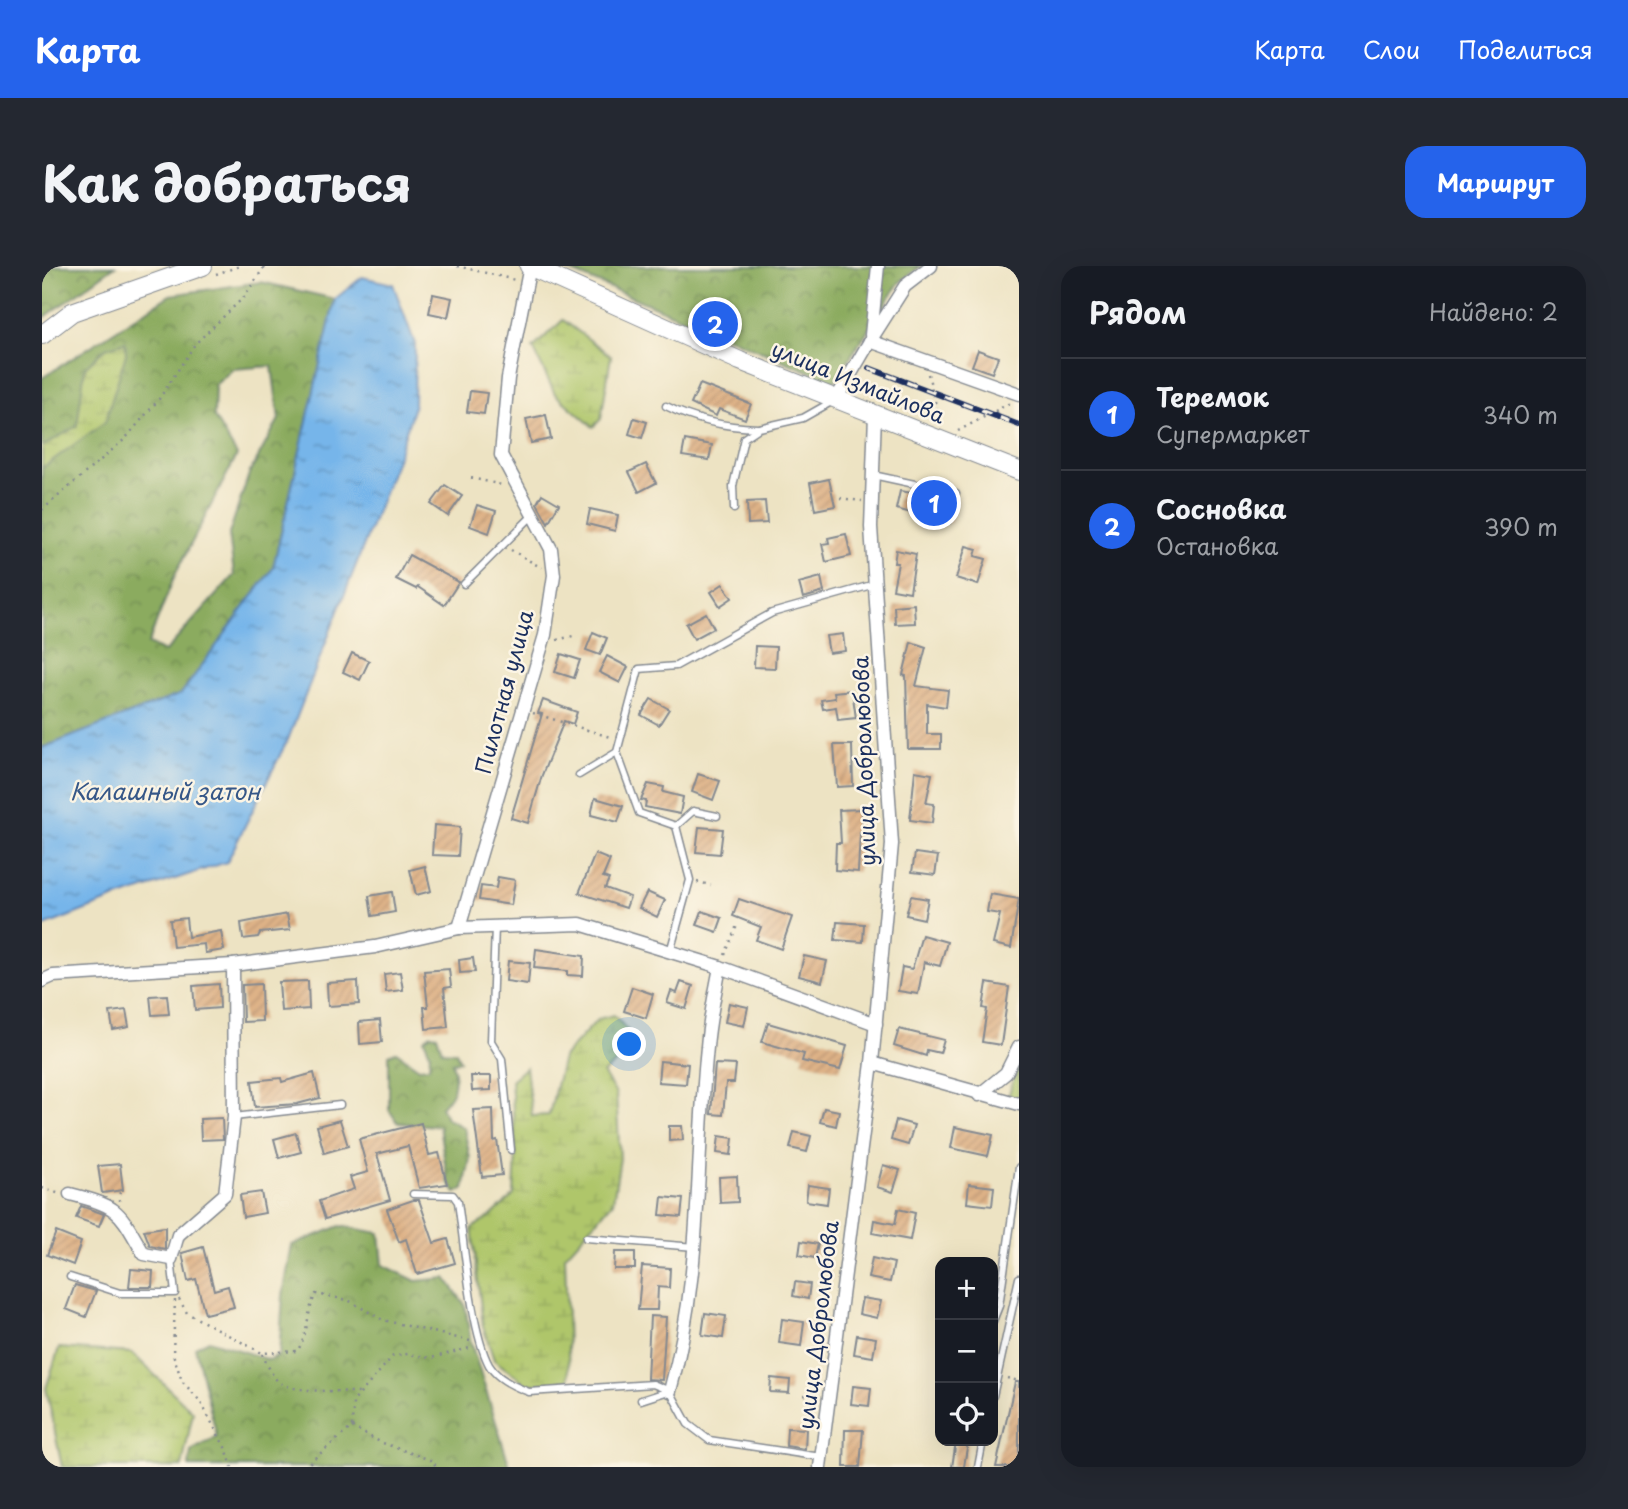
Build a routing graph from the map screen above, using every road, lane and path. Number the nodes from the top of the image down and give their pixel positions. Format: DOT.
graph roads {
  1 [pos="203,266"];
  2 [pos="265,266"];
  3 [pos="457,266"];
  4 [pos="878,266"];
  5 [pos="931,266"];
  6 [pos="528,272"];
  7 [pos="42,335"];
  8 [pos="870,341"];
  9 [pos="924,360"];
  10 [pos="1019,396"];
  11 [pos="836,399"];
  12 [pos="666,406"];
  13 [pos="875,414"];
  14 [pos="759,428"];
  15 [pos="942,428"];
  16 [pos="951,433"];
  17 [pos="1019,471"];
  18 [pos="510,474"];
  19 [pos="873,475"];
  20 [pos="471,478"];
  21 [pos="956,493"];
  22 [pos="840,498"];
  23 [pos="872,503"];
  24 [pos="734,509"];
  25 [pos="42,510"];
  26 [pos="532,516"];
  27 [pos="502,545"];
  28 [pos="554,575"];
  29 [pos="464,583"];
  30 [pos="875,584"];
  31 [pos="521,708"];
  32 [pos="620,740"];
  33 [pos="617,751"];
  34 [pos="579,775"];
  35 [pos="717,816"];
  36 [pos="676,826"];
  37 [pos="690,880"];
  38 [pos="711,885"];
  39 [pos="738,923"];
  40 [pos="495,926"];
  41 [pos="459,928"];
  42 [pos="670,952"];
  43 [pos="233,965"];
  44 [pos="720,967"];
  45 [pos="42,981"];
  46 [pos="876,1024"];
  47 [pos="1019,1047"];
  48 [pos="872,1062"];
  49 [pos="979,1095"];
  50 [pos="1019,1104"];
  51 [pos="340,1105"];
  52 [pos="234,1116"];
  53 [pos="511,1150"];
  54 [pos="1019,1167"];
  55 [pos="42,1188"];
  56 [pos="70,1194"];
  57 [pos="413,1194"];
  58 [pos="586,1238"];
  59 [pos="697,1247"];
  60 [pos="172,1259"];
  61 [pos="70,1277"];
  62 [pos="1019,1278"];
  63 [pos="175,1293"];
  64 [pos="993,1320"];
  65 [pos="480,1338"];
  66 [pos="262,1353"];
  67 [pos="998,1372"];
  68 [pos="998,1376"];
  69 [pos="1019,1381"];
  70 [pos="670,1391"];
  71 [pos="359,1392"];
  72 [pos="641,1400"];
  73 [pos="352,1427"];
  74 [pos="982,1446"];
  75 [pos="821,1462"];
  76 [pos="232,1467"];
  77 [pos="304,1467"];
  78 [pos="436,1467"];
  79 [pos="978,1467"];
  1 -- 7 [label="main road"];
  2 -- 25 [label="path"];
  3 -- 6 [label="path"];
  4 -- 8 [label="street"];
  5 -- 8 [label="street"];
  6 -- 11 [label="main road, улица Измайлова"];
  6 -- 18 [label="street, Пилотная улица"];
  8 -- 9 [label="street"];
  8 -- 11 [label="street"];
  9 -- 10 [label="street"];
  9 -- 15 [label="path"];
  10 -- 16 [label="path"];
  11 -- 13 [label="main road, улица Измайлова"];
  11 -- 14 [label="lane"];
  12 -- 14 [label="lane"];
  13 -- 17 [label="main road, улица Измайлова"];
  13 -- 19 [label="street, улица Добролюбова"];
  14 -- 24 [label="lane"];
  18 -- 20 [label="path"];
  18 -- 26 [label="street, Пилотная улица"];
  19 -- 21 [label="lane"];
  19 -- 23 [label="street, улица Добролюбова"];
  22 -- 23 [label="path"];
  23 -- 30 [label="street, улица Добролюбова"];
  26 -- 27 [label="lane"];
  26 -- 28 [label="street, Пилотная улица"];
  27 -- 28 [label="path"];
  27 -- 29 [label="lane"];
  28 -- 31 [label="street, Пилотная улица"];
  30 -- 32 [label="lane"];
  30 -- 46 [label="street, улица Добролюбова"];
  31 -- 32 [label="path"];
  31 -- 41 [label="street, Пилотная улица"];
  32 -- 33 [label="lane"];
  33 -- 34 [label="lane"];
  33 -- 36 [label="lane"];
  35 -- 36 [label="lane"];
  36 -- 37 [label="lane"];
  37 -- 38 [label="path"];
  37 -- 42 [label="lane"];
  39 -- 44 [label="path"];
  40 -- 41 [label="street"];
  40 -- 42 [label="street"];
  40 -- 53 [label="lane"];
  41 -- 43 [label="street"];
  42 -- 44 [label="street"];
  43 -- 45 [label="street"];
  43 -- 52 [label="street"];
  44 -- 46 [label="street"];
  44 -- 59 [label="street"];
  46 -- 48 [label="street, улица Добролюбова"];
  47 -- 49 [label="street"];
  48 -- 49 [label="street"];
  48 -- 75 [label="street, улица Добролюбова"];
  49 -- 50 [label="street"];
  51 -- 52 [label="lane"];
  52 -- 60 [label="street"];
  54 -- 64 [label="lane"];
  55 -- 56 [label="path"];
  56 -- 60 [label="street"];
  57 -- 65 [label="lane"];
  58 -- 59 [label="lane"];
  59 -- 70 [label="street"];
  60 -- 63 [label="lane"];
  61 -- 63 [label="lane"];
  62 -- 67 [label="lane"];
  63 -- 66 [label="path"];
  63 -- 76 [label="path"];
  65 -- 66 [label="path"];
  65 -- 70 [label="lane"];
  65 -- 71 [label="path"];
  66 -- 71 [label="path"];
  68 -- 69 [label="path"];
  70 -- 72 [label="lane"];
  70 -- 75 [label="lane"];
  71 -- 73 [label="path"];
  73 -- 77 [label="path"];
  73 -- 78 [label="path"];
  74 -- 79 [label="lane"];
}
